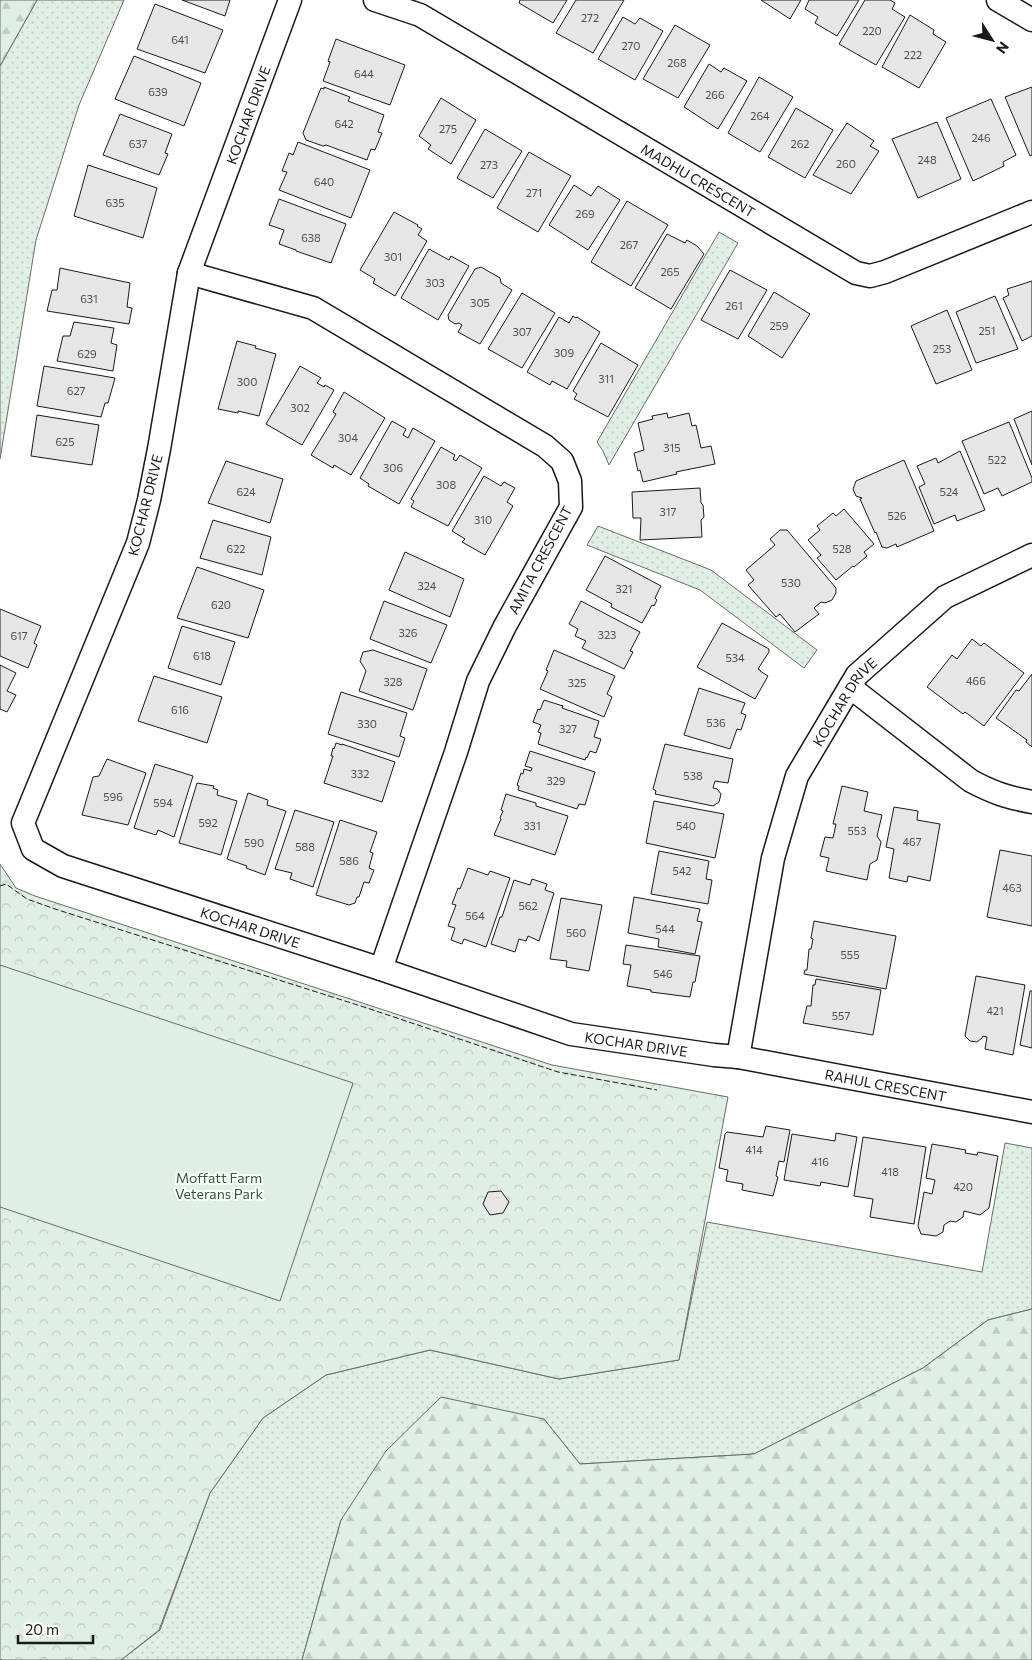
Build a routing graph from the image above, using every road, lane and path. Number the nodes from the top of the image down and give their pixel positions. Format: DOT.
graph roads {
  1 [pos="290,0"];
  2 [pos="376,0"];
  3 [pos="998,0"];
  4 [pos="1032,20"];
  5 [pos="1032,212"];
  6 [pos="189,273"];
  7 [pos="1032,555"];
  8 [pos="850,687"];
  9 [pos="1032,802"];
  10 [pos="381,970"];
  11 [pos="738,1057"];
  12 [pos="1032,1112"];
  1 -- 6 [label="street, KOCHAR DRIVE"];
  2 -- 5 [label="street, MADHU CRESCENT"];
  3 -- 4 [label="street"];
  6 -- 10 [label="street, AMITA CRESCENT"];
  6 -- 10 [label="street, KOCHAR DRIVE"];
  7 -- 8 [label="street, KOCHAR DRIVE"];
  8 -- 9 [label="street"];
  8 -- 11 [label="street, KOCHAR DRIVE"];
  10 -- 11 [label="street, KOCHAR DRIVE"];
  11 -- 12 [label="street, RAHUL CRESCENT"];
}
